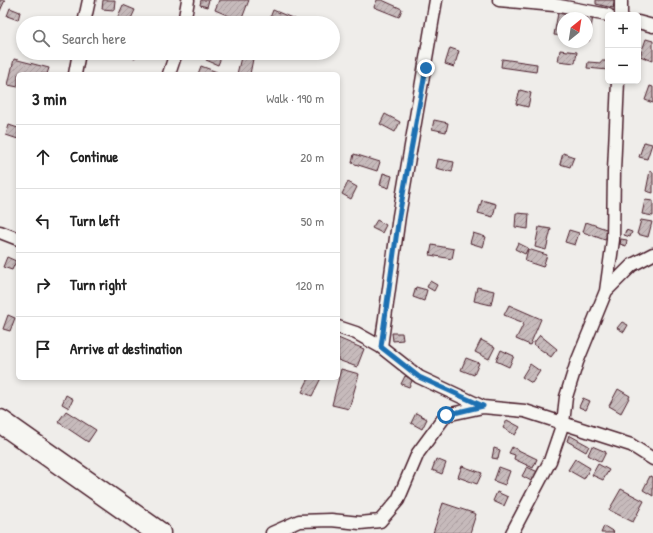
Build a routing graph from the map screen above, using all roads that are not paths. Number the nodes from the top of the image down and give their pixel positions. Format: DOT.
graph roads {
  1 [pos="89,0"];
  2 [pos="188,0"];
  3 [pos="436,0"];
  4 [pos="499,0"];
  5 [pos="621,0"];
  6 [pos="554,2"];
  7 [pos="621,12"];
  8 [pos="605,14"];
  9 [pos="86,16"];
  10 [pos="185,16"];
  11 [pos="641,23"];
  12 [pos="653,26"];
  13 [pos="77,60"];
  14 [pos="174,60"];
  15 [pos="74,72"];
  16 [pos="170,72"];
  17 [pos="618,84"];
  18 [pos="0,232"];
  19 [pos="16,238"];
  20 [pos="653,254"];
  21 [pos="606,290"];
  22 [pos="340,328"];
  23 [pos="381,347"];
  24 [pos="483,406"];
  25 [pos="0,421"];
  26 [pos="564,423"];
  27 [pos="653,459"];
  28 [pos="159,533"];
  29 [pos="272,533"];
  30 [pos="512,533"];
  1 -- 9 [label="street"];
  2 -- 10 [label="street"];
  3 -- 23 [label="street"];
  4 -- 6 [label="street"];
  5 -- 7 [label="street"];
  6 -- 8 [label="street"];
  11 -- 12 [label="street"];
  13 -- 15 [label="street"];
  14 -- 16 [label="street"];
  17 -- 21 [label="street"];
  18 -- 19 [label="street"];
  20 -- 21 [label="street"];
  21 -- 26 [label="street"];
  22 -- 23 [label="street"];
  23 -- 24 [label="street"];
  24 -- 26 [label="street"];
  24 -- 29 [label="street"];
  25 -- 28 [label="highway"];
  26 -- 27 [label="street"];
  26 -- 30 [label="street"];
}
